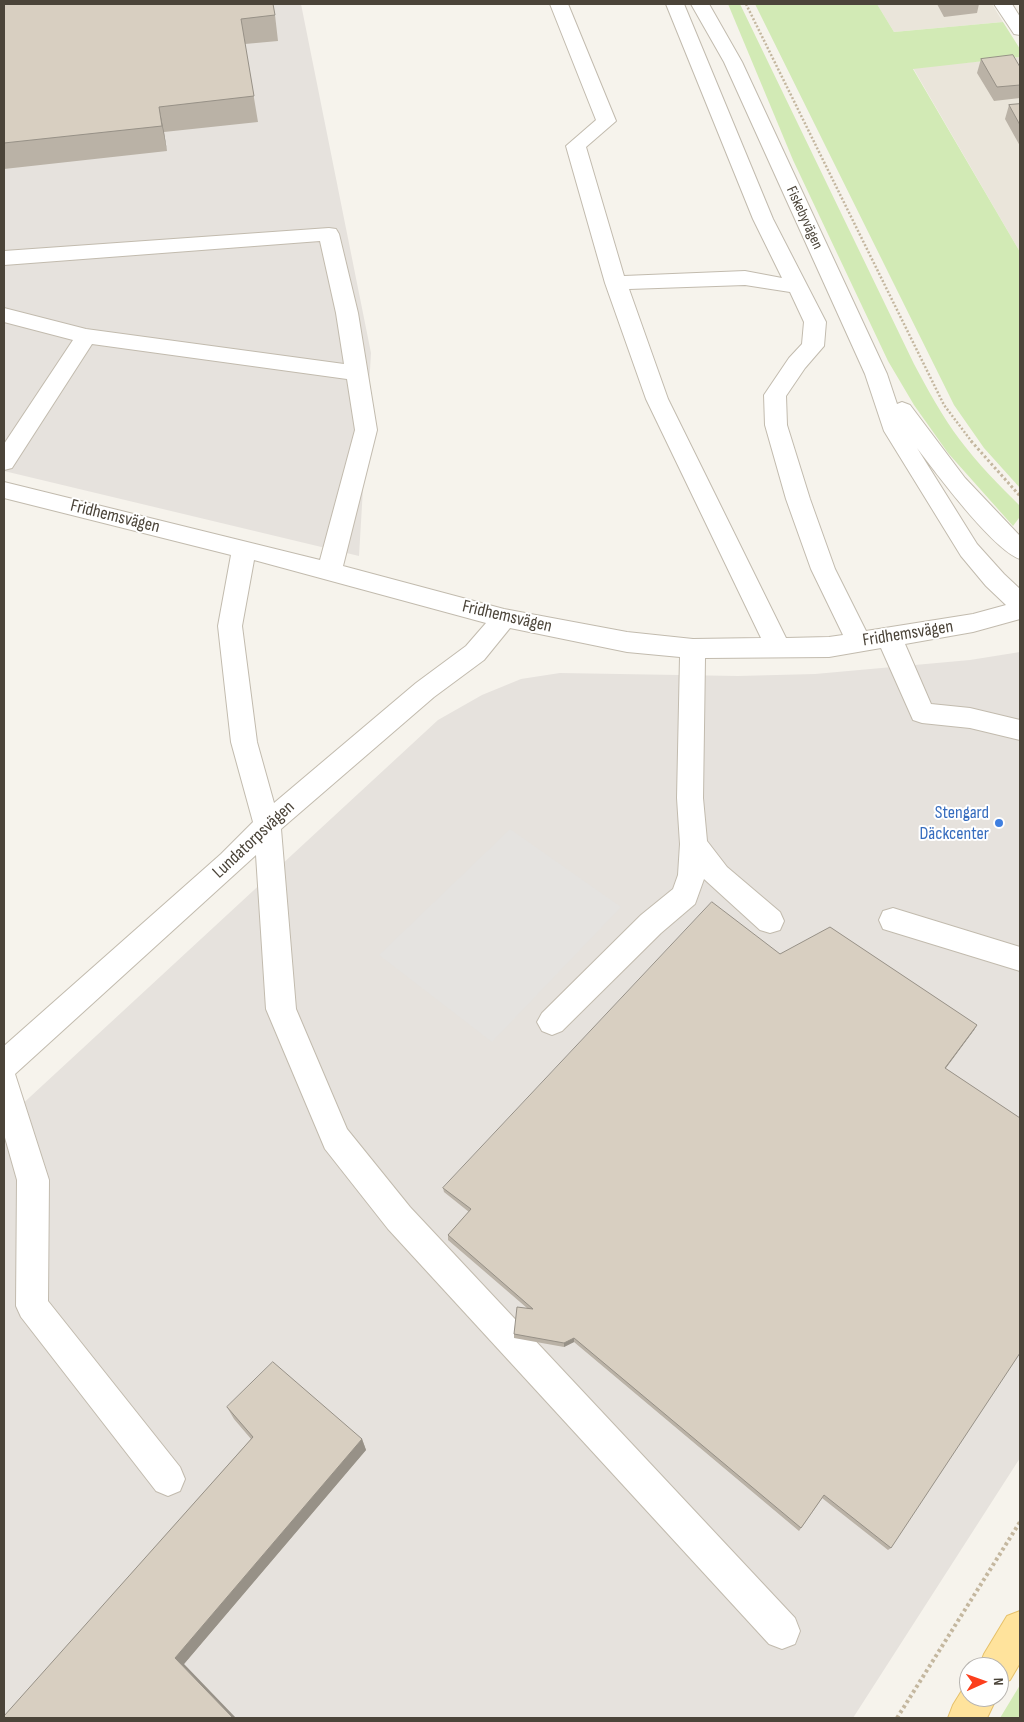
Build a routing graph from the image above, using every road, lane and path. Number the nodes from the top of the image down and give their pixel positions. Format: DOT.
graph roads {
  1 [pos="559,4"];
  2 [pos="676,4"];
  3 [pos="700,4"];
  4 [pos="718,4"];
  5 [pos="746,4"];
  6 [pos="1003,4"];
  7 [pos="1020,30"];
  8 [pos="733,62"];
  9 [pos="4,258"];
  10 [pos="616,282"];
  11 [pos="797,287"];
  12 [pos="4,315"];
  13 [pos="86,336"];
  14 [pos="357,372"];
  15 [pos="876,374"];
  16 [pos="4,462"];
  17 [pos="4,490"];
  18 [pos="1020,496"];
  19 [pos="244,549"];
  20 [pos="1020,550"];
  21 [pos="329,573"];
  22 [pos="1020,603"];
  23 [pos="1020,610"];
  24 [pos="504,618"];
  25 [pos="889,637"];
  26 [pos="858,642"];
  27 [pos="778,648"];
  28 [pos="693,649"];
  29 [pos="1020,730"];
  30 [pos="267,825"];
  31 [pos="694,844"];
  32 [pos="892,920"];
  33 [pos="770,921"];
  34 [pos="1020,959"];
  35 [pos="552,1022"];
  36 [pos="4,1065"];
  37 [pos="4,1084"];
  38 [pos="168,1479"];
  39 [pos="1020,1522"];
  40 [pos="1020,1629"];
  41 [pos="782,1631"];
  42 [pos="1003,1657"];
  43 [pos="973,1707"];
  44 [pos="897,1718"];
  45 [pos="966,1718"];
  1 -- 10 [label="street"];
  2 -- 11 [label="street"];
  3 -- 8 [label="street, Fiskebyvägen"];
  4 -- 8 [label="street, Fiskebyvägen"];
  5 -- 18 [label="path"];
  6 -- 7 [label="street"];
  8 -- 15 [label="street, Fiskebyvägen"];
  9 -- 14 [label="street"];
  10 -- 11 [label="street"];
  10 -- 27 [label="street"];
  11 -- 26 [label="street"];
  12 -- 13 [label="street"];
  13 -- 14 [label="street"];
  13 -- 16 [label="street"];
  14 -- 21 [label="street"];
  15 -- 20 [label="street, Fiskebyvägen"];
  15 -- 22 [label="street, Fiskebyvägen"];
  17 -- 19 [label="street, Fridhemsvägen"];
  19 -- 21 [label="street, Fridhemsvägen"];
  19 -- 30 [label="street"];
  21 -- 24 [label="street, Fridhemsvägen"];
  23 -- 25 [label="street, Fridhemsvägen"];
  24 -- 28 [label="street, Fridhemsvägen"];
  24 -- 30 [label="street, Lundatorpsvägen"];
  25 -- 26 [label="street, Fridhemsvägen"];
  25 -- 29 [label="street"];
  26 -- 27 [label="street, Fridhemsvägen"];
  27 -- 28 [label="street, Fridhemsvägen"];
  28 -- 31 [label="street"];
  30 -- 36 [label="street, Lundatorpsvägen"];
  30 -- 41 [label="street"];
  31 -- 33 [label="street"];
  31 -- 35 [label="street"];
  32 -- 34 [label="street"];
  37 -- 38 [label="street"];
  39 -- 44 [label="path"];
  40 -- 42 [label="main road"];
  43 -- 45 [label="main road"];
}
